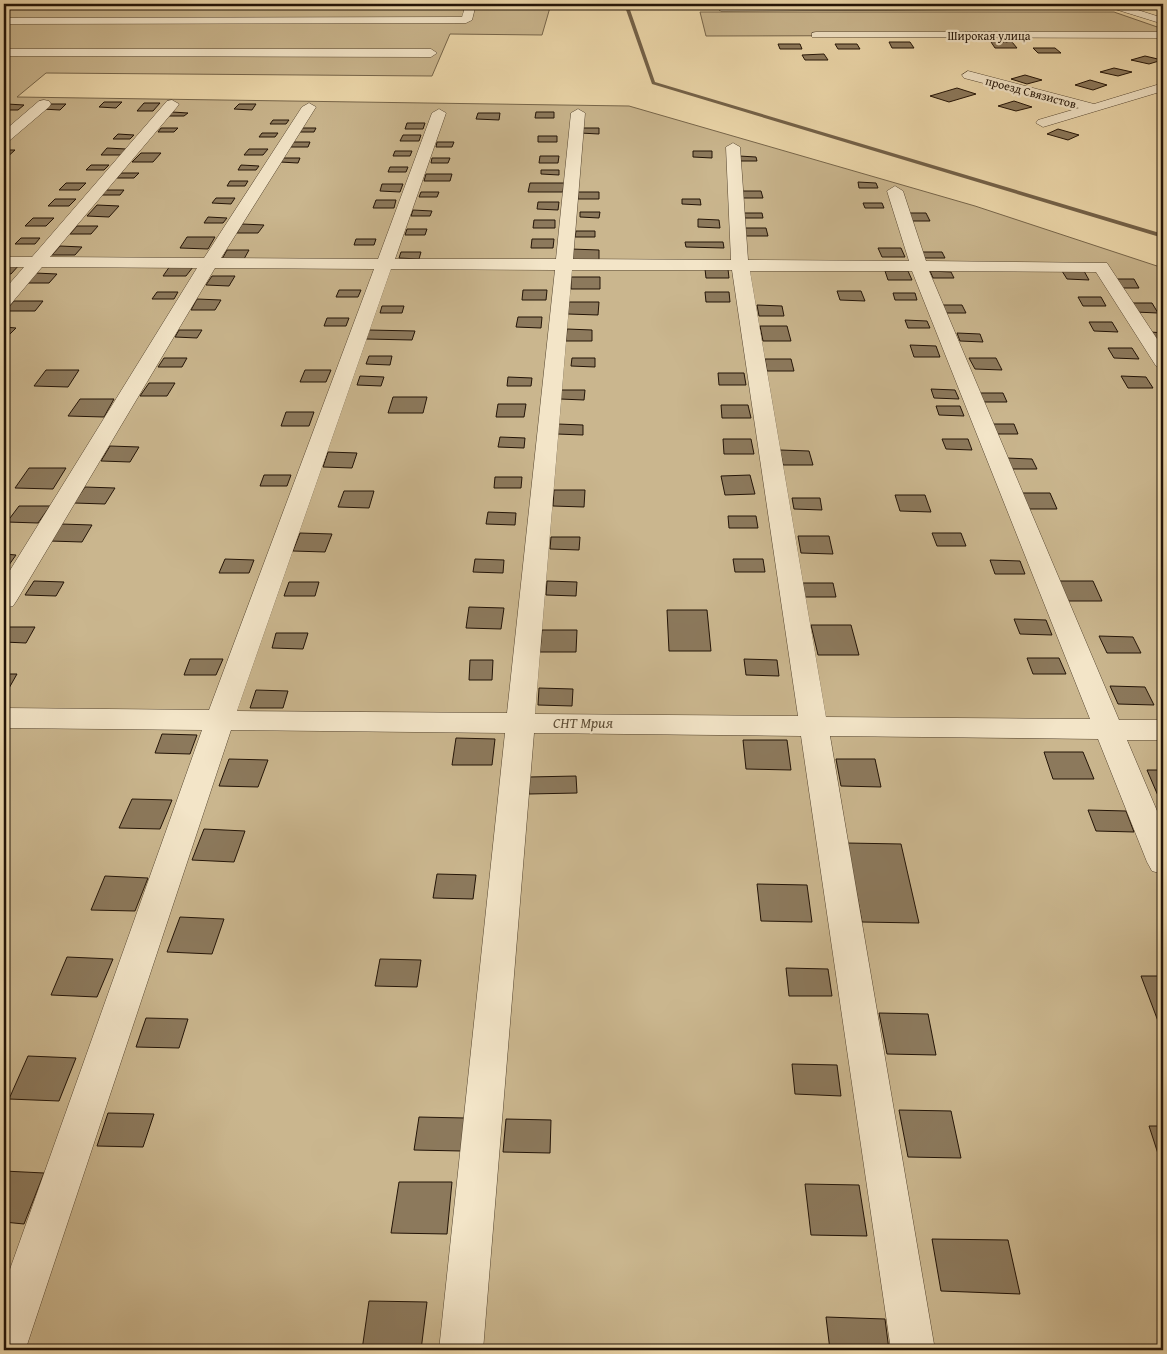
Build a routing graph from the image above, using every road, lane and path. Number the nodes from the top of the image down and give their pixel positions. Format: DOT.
graph roads {
  1 [pos="471,4"];
  2 [pos="1071,4"];
  3 [pos="1109,4"];
  4 [pos="1145,4"];
  5 [pos="721,8"];
  6 [pos="1163,9"];
  7 [pos="25,10"];
  8 [pos="138,10"];
  9 [pos="248,10"];
  10 [pos="359,10"];
  11 [pos="7,21"];
  12 [pos="126,21"];
  13 [pos="1163,21"];
  14 [pos="239,22"];
  15 [pos="352,22"];
  16 [pos="816,35"];
  17 [pos="1163,35"];
  18 [pos="4,52"];
  19 [pos="431,53"];
  20 [pos="968,75"];
  21 [pos="1163,87"];
  22 [pos="1140,95"];
  23 [pos="1155,101"];
  24 [pos="44,104"];
  25 [pos="172,104"];
  26 [pos="309,107"];
  27 [pos="1095,108"];
  28 [pos="439,113"];
  29 [pos="578,113"];
  30 [pos="1043,123"];
  31 [pos="4,138"];
  32 [pos="733,147"];
  33 [pos="895,191"];
  34 [pos="4,262"];
  35 [pos="38,262"];
  36 [pos="209,263"];
  37 [pos="385,264"];
  38 [pos="562,265"];
  39 [pos="740,265"];
  40 [pos="919,268"];
  41 [pos="4,301"];
  42 [pos="1163,362"];
  43 [pos="4,600"];
  44 [pos="4,718"];
  45 [pos="220,719"];
  46 [pos="520,723"];
  47 [pos="814,726"];
  48 [pos="1107,729"];
  49 [pos="1163,730"];
  50 [pos="1163,862"];
  51 [pos="4,1348"];
  52 [pos="461,1350"];
  53 [pos="913,1350"];
  1 -- 15 [label="street"];
  2 -- 5 [label="street, Широкая улица"];
  3 -- 13 [label="street"];
  4 -- 6 [label="street"];
  7 -- 11 [label="street"];
  8 -- 12 [label="street"];
  9 -- 14 [label="street"];
  10 -- 15 [label="street"];
  11 -- 12 [label="street"];
  12 -- 14 [label="street"];
  14 -- 15 [label="street"];
  16 -- 17 [label="street, Широкая улица"];
  18 -- 19 [label="street"];
  20 -- 27 [label="street, проезд Связистов"];
  21 -- 22 [label="street"];
  22 -- 23 [label="street"];
  22 -- 27 [label="street"];
  24 -- 31 [label="street"];
  25 -- 35 [label="street"];
  26 -- 36 [label="street"];
  27 -- 30 [label="street"];
  28 -- 37 [label="street"];
  29 -- 38 [label="street"];
  32 -- 39 [label="street"];
  33 -- 40 [label="street"];
  34 -- 35 [label="street"];
  35 -- 36 [label="street"];
  35 -- 41 [label="street"];
  36 -- 37 [label="street"];
  36 -- 43 [label="street"];
  37 -- 38 [label="street"];
  37 -- 45 [label="street"];
  38 -- 39 [label="street"];
  38 -- 46 [label="street"];
  39 -- 40 [label="street"];
  39 -- 47 [label="street"];
  40 -- 42 [label="street"];
  40 -- 48 [label="street"];
  44 -- 45 [label="street"];
  45 -- 46 [label="street"];
  45 -- 51 [label="street"];
  46 -- 47 [label="street"];
  46 -- 52 [label="street"];
  47 -- 48 [label="street"];
  47 -- 53 [label="street"];
  48 -- 49 [label="street"];
  48 -- 50 [label="street"];
}
